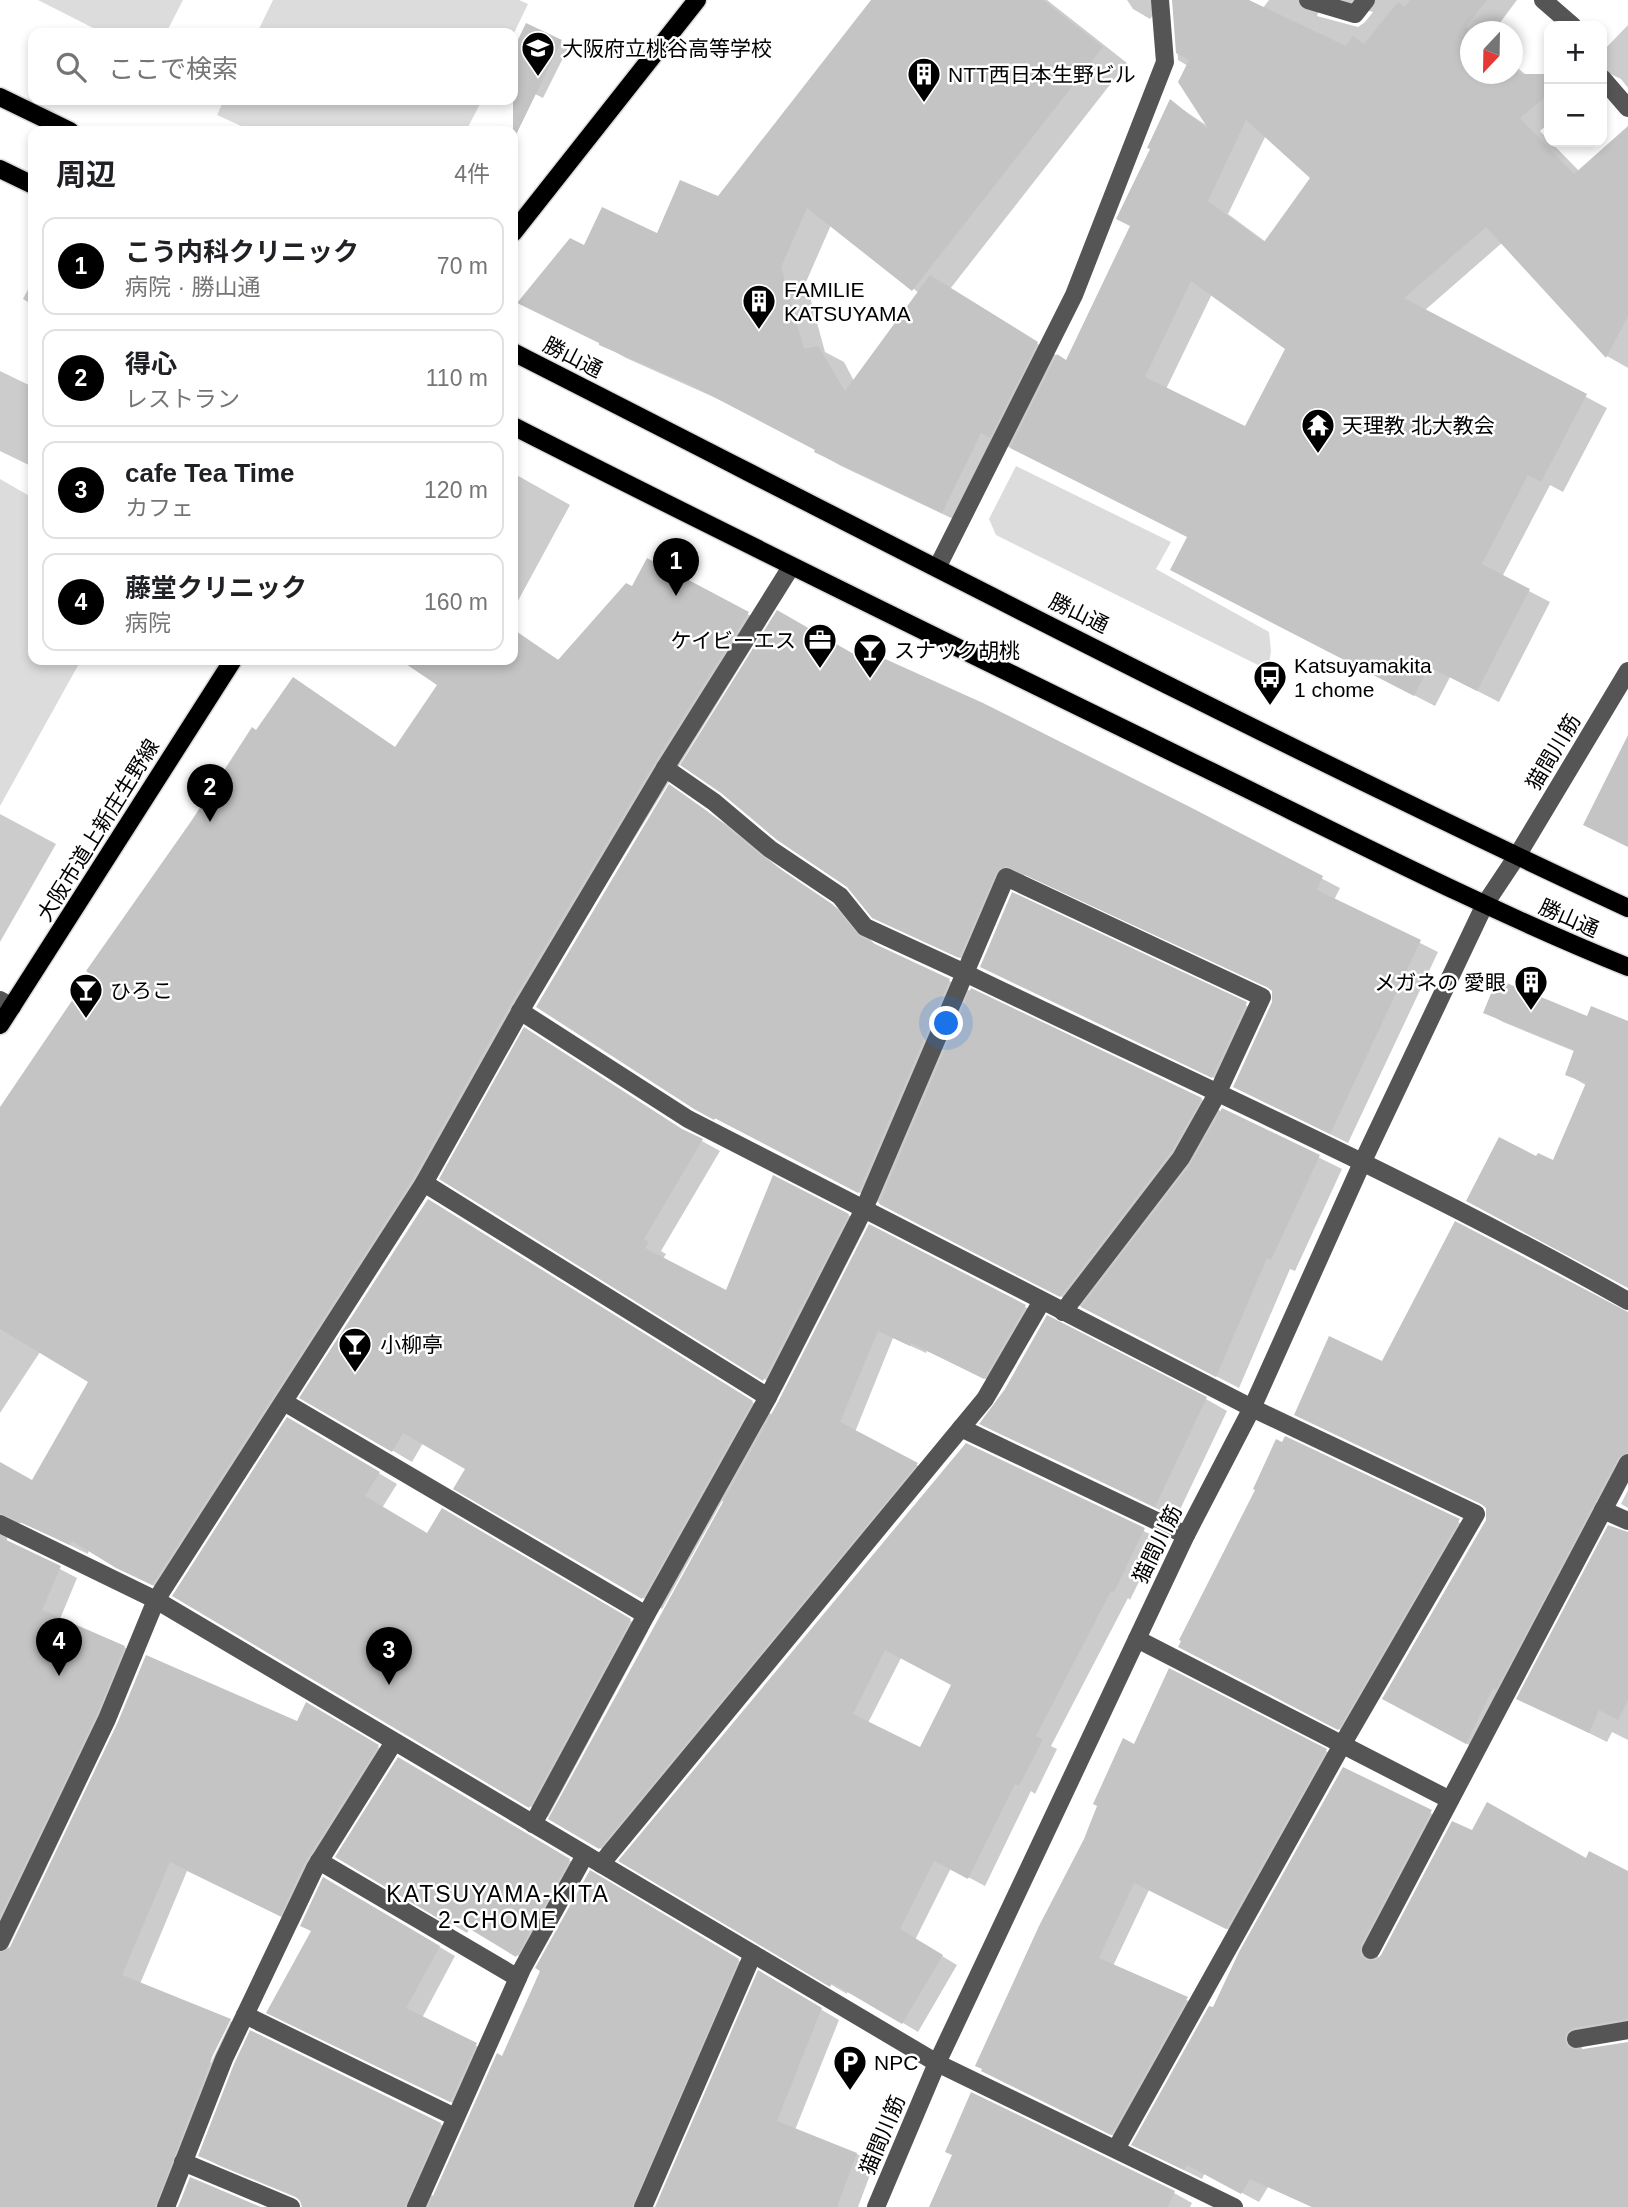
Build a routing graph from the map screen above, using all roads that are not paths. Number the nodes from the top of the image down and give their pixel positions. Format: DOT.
graph roads {
  1 [pos="697,0"];
  2 [pos="1160,0"];
  3 [pos="1308,0"];
  4 [pos="1366,0"];
  5 [pos="1543,0"];
  6 [pos="1567,21"];
  7 [pos="1607,84"];
  8 [pos="0,97"];
  9 [pos="1628,108"];
  10 [pos="60,126"];
  11 [pos="0,169"];
  12 [pos="28,183"];
  13 [pos="518,227"];
  14 [pos="518,355"];
  15 [pos="518,429"];
  16 [pos="790,567"];
  17 [pos="937,568"];
  18 [pos="230,665"];
  19 [pos="1628,671"];
  20 [pos="1611,699"];
  21 [pos="1628,707"];
  22 [pos="665,768"];
  23 [pos="1517,856"];
  24 [pos="1485,904"];
  25 [pos="1628,908"];
  26 [pos="1628,967"];
  27 [pos="965,973"];
  28 [pos="6,1003"];
  29 [pos="520,1012"];
  30 [pos="0,1025"];
  31 [pos="1217,1094"];
  32 [pos="1362,1163"];
  33 [pos="424,1183"];
  34 [pos="864,1209"];
  35 [pos="1042,1301"];
  36 [pos="1628,1301"];
  37 [pos="1063,1312"];
  38 [pos="768,1397"];
  39 [pos="284,1402"];
  40 [pos="1252,1408"];
  41 [pos="961,1428"];
  42 [pos="1628,1463"];
  43 [pos="1603,1510"];
  44 [pos="1628,1521"];
  45 [pos="0,1524"];
  46 [pos="1186,1535"];
  47 [pos="156,1600"];
  48 [pos="646,1615"];
  49 [pos="1137,1639"];
  50 [pos="394,1742"];
  51 [pos="1342,1745"];
  52 [pos="1450,1800"];
  53 [pos="533,1824"];
  54 [pos="585,1854"];
  55 [pos="319,1861"];
  56 [pos="601,1864"];
  57 [pos="0,1942"];
  58 [pos="1371,1950"];
  59 [pos="752,1954"];
  60 [pos="518,1978"];
  61 [pos="245,2015"];
  62 [pos="1628,2030"];
  63 [pos="1576,2039"];
  64 [pos="937,2063"];
  65 [pos="455,2117"];
  66 [pos="1116,2149"];
  67 [pos="183,2162"];
  68 [pos="166,2207"];
  69 [pos="291,2207"];
  70 [pos="416,2207"];
  71 [pos="643,2207"];
  72 [pos="876,2207"];
  73 [pos="1234,2207"];
  1 -- 13 [label="main road"];
  2 -- 17 [label="street"];
  3 -- 4 [label="street"];
  5 -- 6 [label="street"];
  7 -- 9 [label="street"];
  8 -- 10 [label="main road"];
  11 -- 12 [label="main road"];
  14 -- 17 [label="main road, 勝山通"];
  15 -- 16 [label="main road, 勝山通"];
  16 -- 22 [label="street"];
  16 -- 24 [label="main road, 勝山通"];
  17 -- 23 [label="main road, 勝山通"];
  18 -- 28 [label="main road, 大阪市道上新庄生野線"];
  19 -- 20 [label="street, 猫間川筋"];
  20 -- 21 [label="street"];
  20 -- 23 [label="street, 猫間川筋"];
  22 -- 27 [label="street"];
  22 -- 29 [label="street"];
  23 -- 24 [label="street, 猫間川筋"];
  23 -- 25 [label="main road, 勝山通"];
  24 -- 26 [label="main road, 勝山通"];
  24 -- 32 [label="street, 猫間川筋"];
  27 -- 31 [label="street"];
  27 -- 31 [label="street"];
  27 -- 34 [label="street"];
  28 -- 30 [label="main road, 大阪市道上新庄生野線"];
  29 -- 33 [label="street"];
  29 -- 34 [label="street"];
  31 -- 32 [label="street"];
  31 -- 37 [label="street"];
  32 -- 36 [label="street"];
  32 -- 40 [label="street, 猫間川筋"];
  33 -- 38 [label="street"];
  33 -- 39 [label="street"];
  34 -- 35 [label="street"];
  34 -- 38 [label="street"];
  35 -- 37 [label="street"];
  35 -- 41 [label="street"];
  37 -- 40 [label="street"];
  38 -- 48 [label="street"];
  39 -- 47 [label="street"];
  39 -- 48 [label="street"];
  40 -- 46 [label="street, 猫間川筋"];
  40 -- 51 [label="street"];
  41 -- 46 [label="street"];
  41 -- 56 [label="street"];
  42 -- 43 [label="street"];
  43 -- 44 [label="street"];
  43 -- 52 [label="street"];
  45 -- 47 [label="street"];
  46 -- 49 [label="street, 猫間川筋"];
  47 -- 50 [label="street"];
  47 -- 57 [label="street"];
  48 -- 53 [label="street"];
  49 -- 51 [label="street"];
  49 -- 64 [label="street, 猫間川筋"];
  50 -- 53 [label="street"];
  50 -- 55 [label="street"];
  51 -- 52 [label="street"];
  51 -- 66 [label="street"];
  52 -- 58 [label="street"];
  53 -- 54 [label="street"];
  54 -- 56 [label="street"];
  54 -- 60 [label="street"];
  55 -- 60 [label="street"];
  55 -- 61 [label="street"];
  56 -- 59 [label="street"];
  59 -- 64 [label="street"];
  59 -- 71 [label="street"];
  60 -- 65 [label="street"];
  61 -- 65 [label="street"];
  61 -- 67 [label="street"];
  62 -- 63 [label="street"];
  64 -- 66 [label="street"];
  64 -- 72 [label="street, 猫間川筋"];
  65 -- 70 [label="street"];
  66 -- 73 [label="street"];
  67 -- 68 [label="street"];
  67 -- 69 [label="street"];
}
